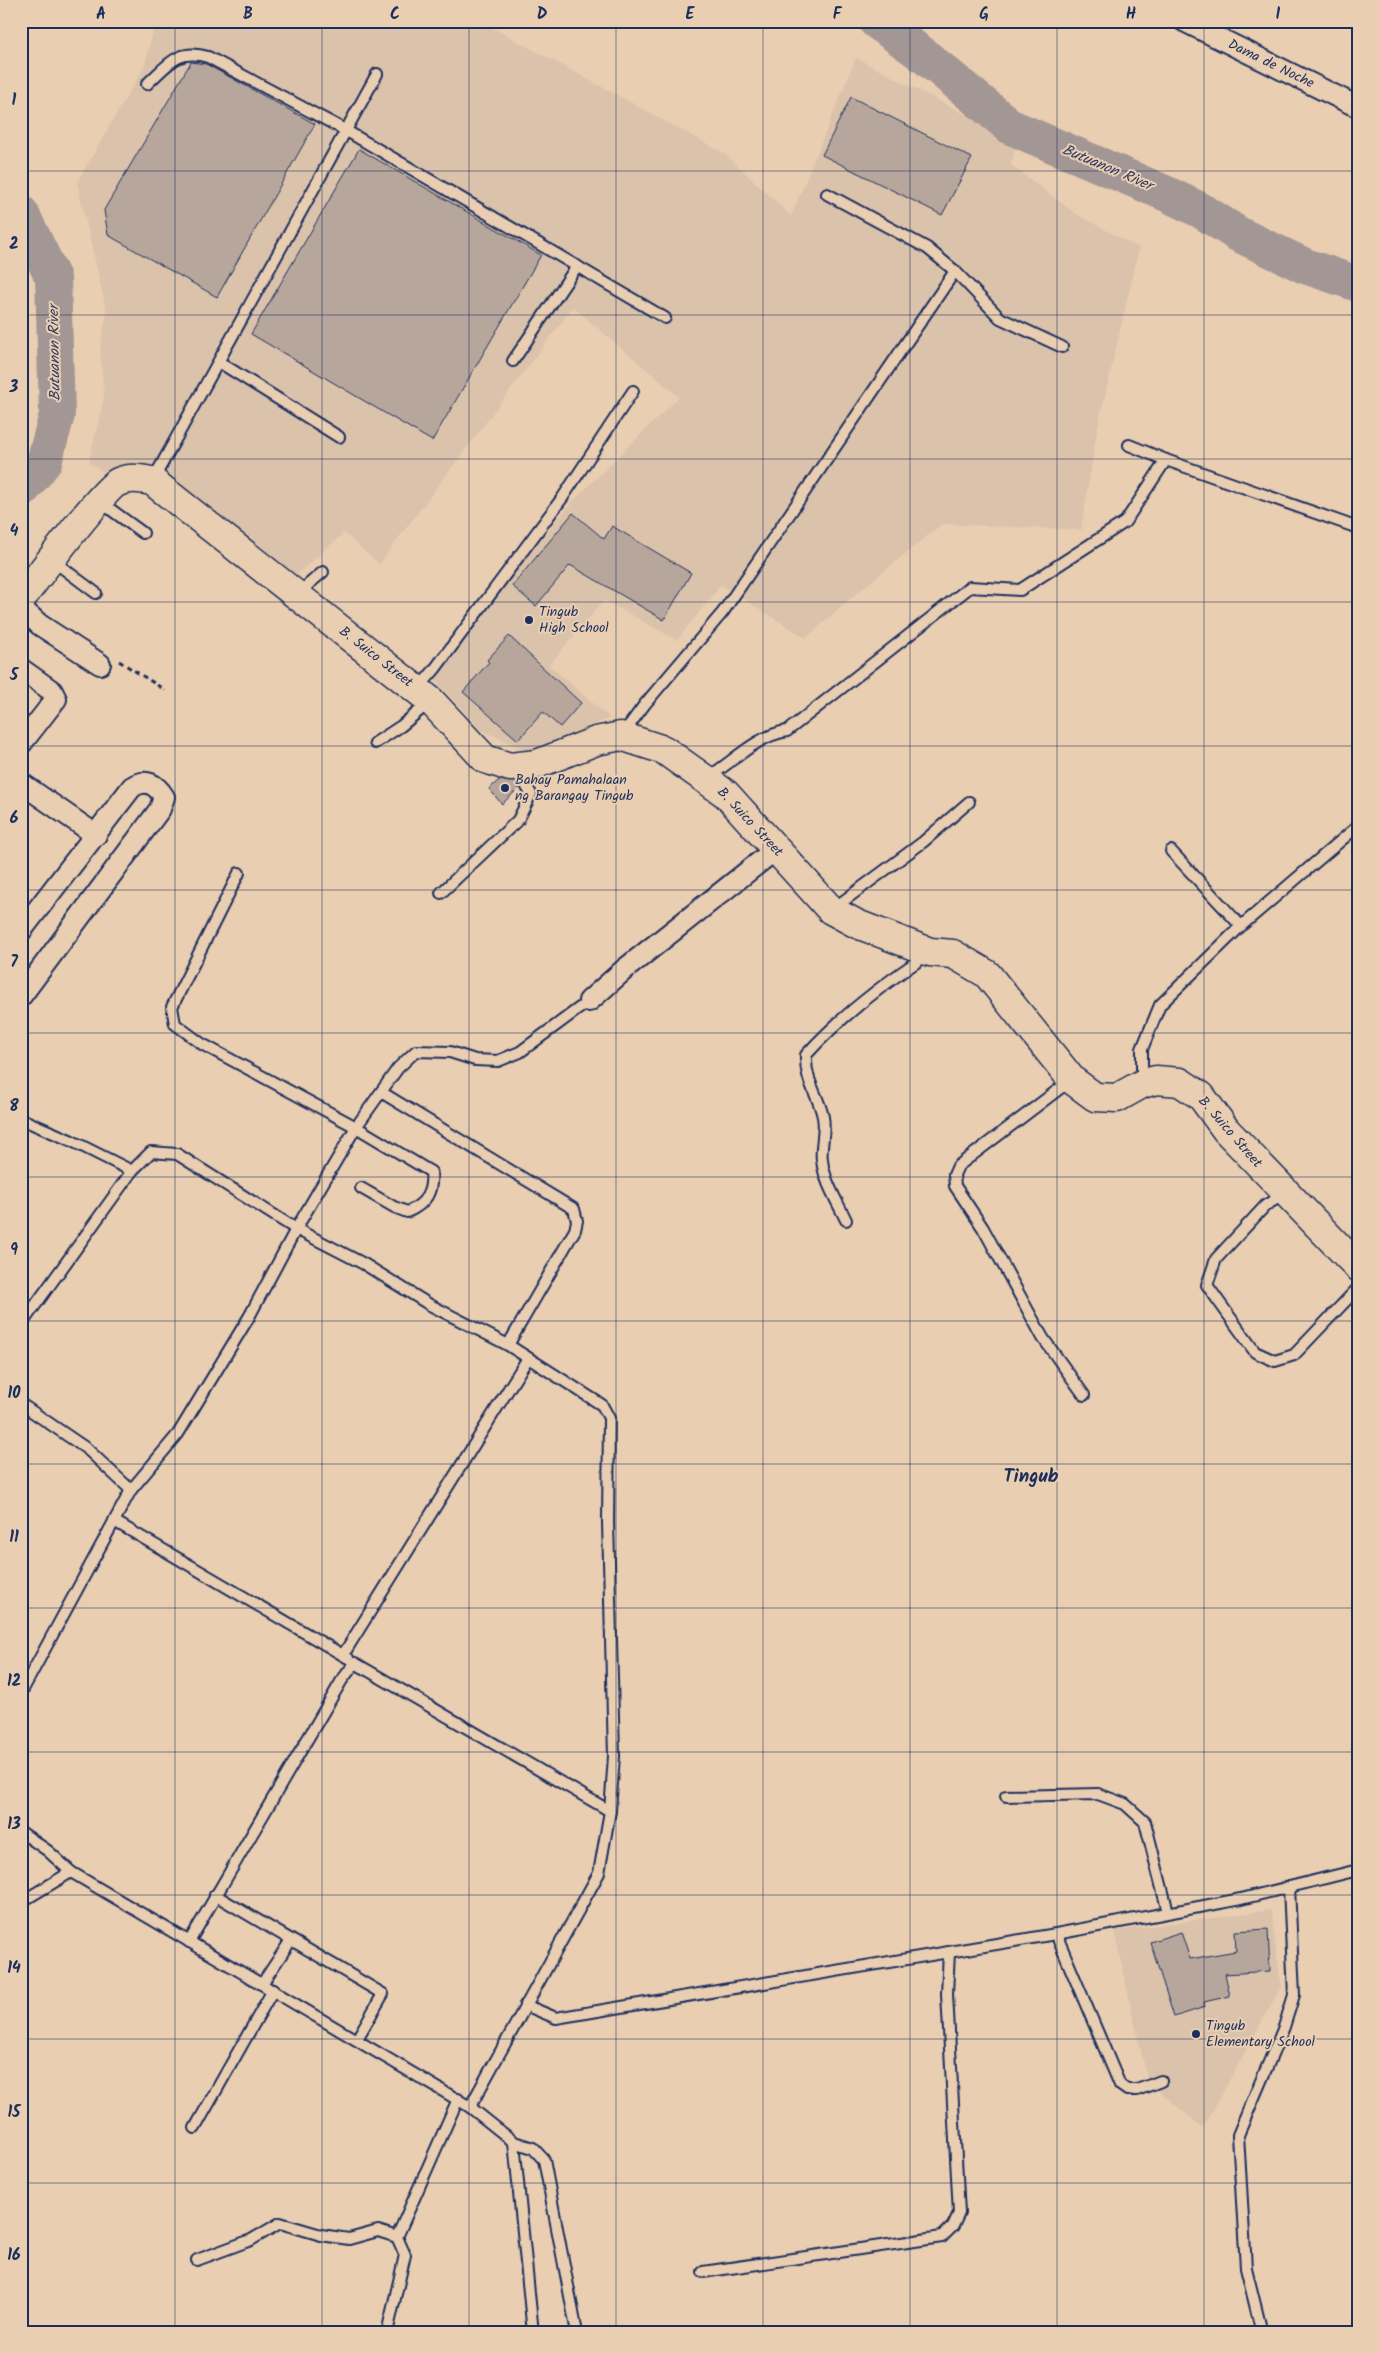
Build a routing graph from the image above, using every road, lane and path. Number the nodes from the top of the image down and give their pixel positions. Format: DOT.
graph roads {
  1 [pos="1184,21"];
  2 [pos="376,74"];
  3 [pos="148,84"];
  4 [pos="1358,107"];
  5 [pos="346,130"];
  6 [pos="827,194"];
  7 [pos="577,266"];
  8 [pos="955,271"];
  9 [pos="665,318"];
  10 [pos="1062,347"];
  11 [pos="513,361"];
  12 [pos="219,362"];
  13 [pos="633,391"];
  14 [pos="339,437"];
  15 [pos="1129,445"];
  16 [pos="1166,460"];
  17 [pos="152,481"];
  18 [pos="99,500"];
  19 [pos="1358,528"];
  20 [pos="143,533"];
  21 [pos="52,560"];
  22 [pos="323,572"];
  23 [pos="96,593"];
  24 [pos="296,595"];
  25 [pos="21,598"];
  26 [pos="21,608"];
  27 [pos="100,664"];
  28 [pos="21,669"];
  29 [pos="164,690"];
  30 [pos="424,695"];
  31 [pos="621,736"];
  32 [pos="375,743"];
  33 [pos="21,744"];
  34 [pos="515,766"];
  35 [pos="706,779"];
  36 [pos="21,782"];
  37 [pos="969,802"];
  38 [pos="1358,826"];
  39 [pos="96,835"];
  40 [pos="776,850"];
  41 [pos="1171,851"];
  42 [pos="239,873"];
  43 [pos="441,893"];
  44 [pos="831,910"];
  45 [pos="1240,926"];
  46 [pos="21,930"];
  47 [pos="930,952"];
  48 [pos="21,996"];
  49 [pos="589,1001"];
  50 [pos="1072,1080"];
  51 [pos="1142,1084"];
  52 [pos="381,1092"];
  53 [pos="21,1119"];
  54 [pos="356,1127"];
  55 [pos="132,1171"];
  56 [pos="361,1188"];
  57 [pos="1286,1193"];
  58 [pos="846,1220"];
  59 [pos="296,1229"];
  60 [pos="1357,1270"];
  61 [pos="21,1325"];
  62 [pos="508,1345"];
  63 [pos="528,1358"];
  64 [pos="1084,1396"];
  65 [pos="21,1404"];
  66 [pos="131,1490"];
  67 [pos="114,1521"];
  68 [pos="343,1656"];
  69 [pos="355,1662"];
  70 [pos="21,1693"];
  71 [pos="1006,1796"];
  72 [pos="610,1811"];
  73 [pos="21,1832"];
  74 [pos="1358,1870"];
  75 [pos="71,1872"];
  76 [pos="1290,1887"];
  77 [pos="215,1894"];
  78 [pos="21,1902"];
  79 [pos="1168,1912"];
  80 [pos="1056,1934"];
  81 [pos="291,1940"];
  82 [pos="189,1942"];
  83 [pos="949,1952"];
  84 [pos="262,1984"];
  85 [pos="273,1990"];
  86 [pos="526,2005"];
  87 [pos="357,2039"];
  88 [pos="1161,2082"];
  89 [pos="458,2099"];
  90 [pos="470,2106"];
  91 [pos="195,2128"];
  92 [pos="514,2142"];
  93 [pos="397,2237"];
  94 [pos="197,2260"];
  95 [pos="703,2272"];
  96 [pos="387,2333"];
  97 [pos="533,2333"];
  98 [pos="577,2333"];
  99 [pos="1262,2333"];
  1 -- 4 [label="street, Dama de Noche"];
  2 -- 5 [label="lane"];
  3 -- 5 [label="lane"];
  5 -- 7 [label="lane"];
  5 -- 12 [label="lane"];
  6 -- 8 [label="lane"];
  7 -- 9 [label="lane"];
  7 -- 11 [label="lane"];
  8 -- 10 [label="lane"];
  8 -- 31 [label="lane"];
  12 -- 14 [label="lane"];
  12 -- 17 [label="lane"];
  13 -- 30 [label="lane"];
  15 -- 16 [label="lane"];
  16 -- 19 [label="lane"];
  16 -- 35 [label="lane"];
  17 -- 18 [label="street"];
  17 -- 24 [label="street, B. Suico Street"];
  18 -- 20 [label="lane"];
  18 -- 21 [label="street"];
  21 -- 23 [label="lane"];
  21 -- 25 [label="street"];
  22 -- 24 [label="lane"];
  24 -- 30 [label="street, B. Suico Street"];
  26 -- 27 [label="street"];
  27 -- 29 [label="path"];
  28 -- 33 [label="street"];
  30 -- 32 [label="lane"];
  30 -- 34 [label="street, B. Suico Street"];
  31 -- 34 [label="street, B. Suico Street"];
  31 -- 35 [label="street, B. Suico Street"];
  34 -- 43 [label="lane"];
  35 -- 40 [label="street, B. Suico Street"];
  36 -- 39 [label="street"];
  37 -- 44 [label="lane"];
  38 -- 45 [label="lane"];
  39 -- 46 [label="street"];
  39 -- 48 [label="street"];
  40 -- 44 [label="street, B. Suico Street"];
  40 -- 49 [label="street"];
  41 -- 45 [label="lane"];
  42 -- 54 [label="lane"];
  44 -- 47 [label="street, B. Suico Street"];
  45 -- 51 [label="lane"];
  47 -- 50 [label="street, B. Suico Street"];
  47 -- 58 [label="lane"];
  49 -- 52 [label="lane"];
  50 -- 51 [label="street, B. Suico Street"];
  50 -- 64 [label="lane"];
  51 -- 57 [label="street, B. Suico Street"];
  52 -- 54 [label="lane"];
  52 -- 62 [label="lane"];
  53 -- 55 [label="lane"];
  54 -- 56 [label="lane"];
  54 -- 59 [label="lane"];
  55 -- 59 [label="lane"];
  55 -- 61 [label="lane"];
  57 -- 60 [label="street, B. Suico Street"];
  57 -- 60 [label="lane"];
  59 -- 62 [label="lane"];
  59 -- 66 [label="lane"];
  62 -- 63 [label="lane"];
  63 -- 68 [label="lane"];
  63 -- 72 [label="lane"];
  65 -- 66 [label="lane"];
  66 -- 67 [label="lane"];
  67 -- 68 [label="lane"];
  67 -- 70 [label="lane"];
  68 -- 69 [label="lane"];
  69 -- 72 [label="lane"];
  69 -- 77 [label="lane"];
  71 -- 79 [label="lane"];
  72 -- 86 [label="lane"];
  73 -- 75 [label="lane"];
  74 -- 76 [label="lane"];
  75 -- 78 [label="lane"];
  75 -- 82 [label="lane"];
  76 -- 79 [label="lane"];
  76 -- 99 [label="lane"];
  77 -- 81 [label="lane"];
  77 -- 82 [label="lane"];
  79 -- 80 [label="lane"];
  80 -- 83 [label="lane"];
  80 -- 88 [label="lane"];
  81 -- 84 [label="lane"];
  81 -- 87 [label="lane"];
  82 -- 84 [label="lane"];
  83 -- 86 [label="lane"];
  83 -- 95 [label="lane"];
  84 -- 85 [label="lane"];
  85 -- 87 [label="lane"];
  85 -- 91 [label="lane"];
  86 -- 90 [label="lane"];
  87 -- 89 [label="lane"];
  89 -- 90 [label="lane"];
  89 -- 93 [label="lane"];
  90 -- 92 [label="lane"];
  92 -- 97 [label="lane"];
  92 -- 98 [label="lane"];
  93 -- 94 [label="lane"];
  93 -- 96 [label="lane"];
}
